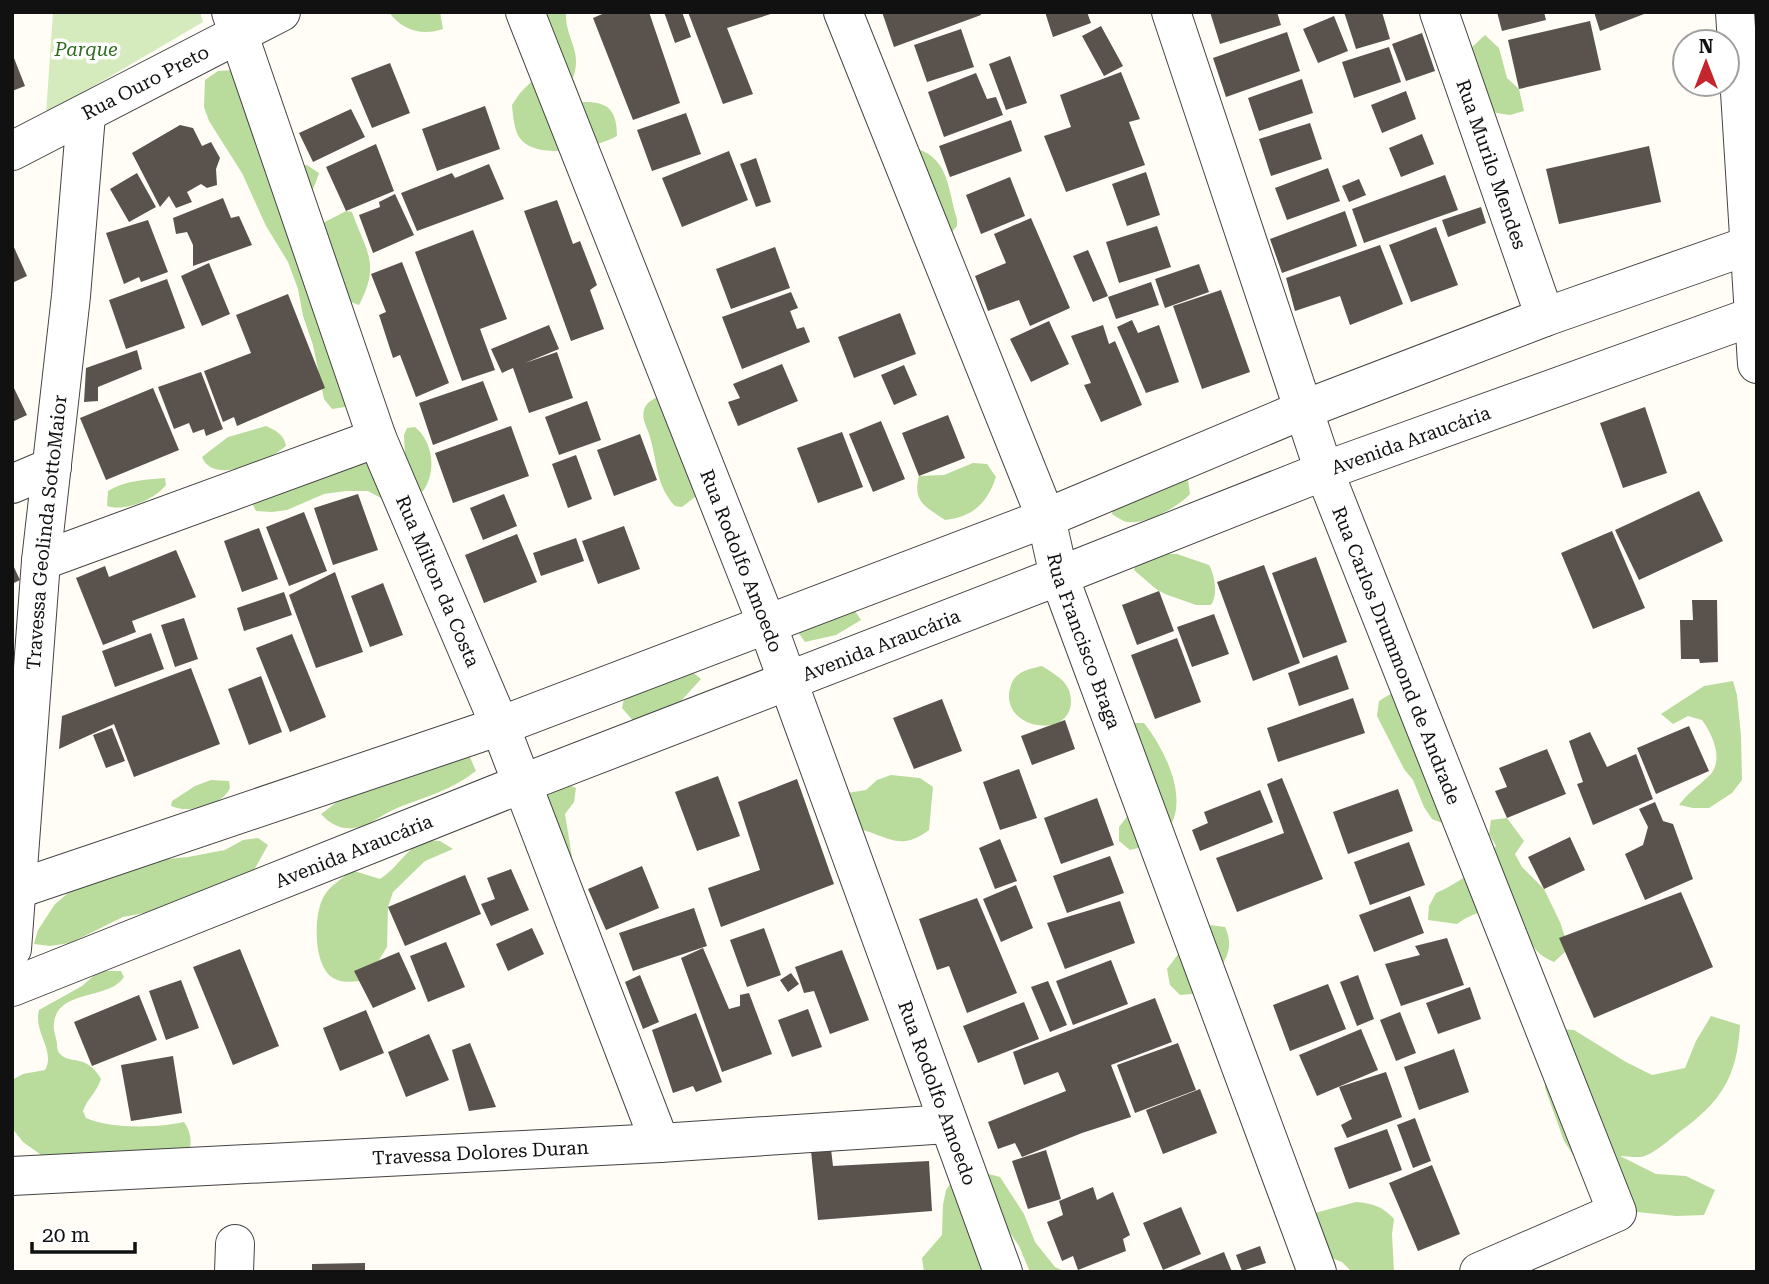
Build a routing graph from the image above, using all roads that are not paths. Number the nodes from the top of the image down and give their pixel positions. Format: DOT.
graph roads {
  1 [pos="281,12"];
  2 [pos="525,12"];
  3 [pos="842,12"];
  4 [pos="1171,12"];
  5 [pos="1439,12"];
  6 [pos="1735,12"];
  7 [pos="235,23"];
  8 [pos="86,115"];
  9 [pos="12,151"];
  10 [pos="1754,248"];
  11 [pos="1755,315"];
  12 [pos="1545,317"];
  13 [pos="1757,364"];
  14 [pos="1304,409"];
  15 [pos="377,438"];
  16 [pos="52,467"];
  17 [pos="1324,471"];
  18 [pos="12,484"];
  19 [pos="1046,518"];
  20 [pos="41,561"];
  21 [pos="1059,576"];
  22 [pos="767,624"];
  23 [pos="787,679"];
  24 [pos="500,726"];
  25 [pos="521,784"];
  26 [pos="15,890"];
  27 [pos="12,949"];
  28 [pos="12,987"];
  29 [pos="948,1124"];
  30 [pos="660,1143"];
  31 [pos="12,1176"];
  32 [pos="1003,1272"];
  33 [pos="1317,1272"];
  34 [pos="1479,1272"];
  1 -- 7 [label="street, Rua Ouro Preto"];
  2 -- 22 [label="street, Rua Rodolfo Amoedo"];
  3 -- 19 [label="street, Rua Francisco Braga"];
  4 -- 14 [label="street, Rua Carlos Drummond de Andrade"];
  5 -- 12 [label="street, Rua Murilo Mendes"];
  6 -- 10 [label="street"];
  7 -- 8 [label="street, Rua Ouro Preto"];
  7 -- 15 [label="street, Rua Milton da Costa"];
  8 -- 9 [label="street, Rua Ouro Preto"];
  8 -- 16 [label="street, Travessa Geolinda SottoMaior"];
  10 -- 11 [label="street"];
  10 -- 12 [label="street"];
  11 -- 13 [label="street"];
  11 -- 17 [label="street, Avenida Araucária"];
  12 -- 14 [label="street"];
  14 -- 17 [label="street, Rua Carlos Drummond de Andrade"];
  14 -- 19 [label="street"];
  15 -- 20 [label="street"];
  15 -- 24 [label="street, Rua Milton da Costa"];
  16 -- 18 [label="street"];
  16 -- 20 [label="street, Travessa Geolinda SottoMaior"];
  17 -- 21 [label="street, Avenida Araucária"];
  17 -- 34 [label="street, Rua Carlos Drummond de Andrade"];
  19 -- 21 [label="street, Rua Francisco Braga"];
  19 -- 22 [label="street"];
  20 -- 26 [label="street, Travessa Geolinda SottoMaior"];
  21 -- 23 [label="street, Avenida Araucária"];
  21 -- 33 [label="street, Rua Francisco Braga"];
  22 -- 23 [label="street, Rua Rodolfo Amoedo"];
  22 -- 24 [label="street"];
  23 -- 25 [label="street, Avenida Araucária"];
  23 -- 29 [label="street, Rua Rodolfo Amoedo"];
  24 -- 25 [label="street, Rua Milton da Costa"];
  24 -- 26 [label="street"];
  25 -- 28 [label="street, Avenida Araucária"];
  25 -- 30 [label="street, Rua Milton da Costa"];
  26 -- 27 [label="street, Travessa Geolinda SottoMaior"];
  29 -- 30 [label="street, Travessa Dolores Duran"];
  29 -- 32 [label="street, Rua Rodolfo Amoedo"];
  30 -- 31 [label="street, Travessa Dolores Duran"];
}
